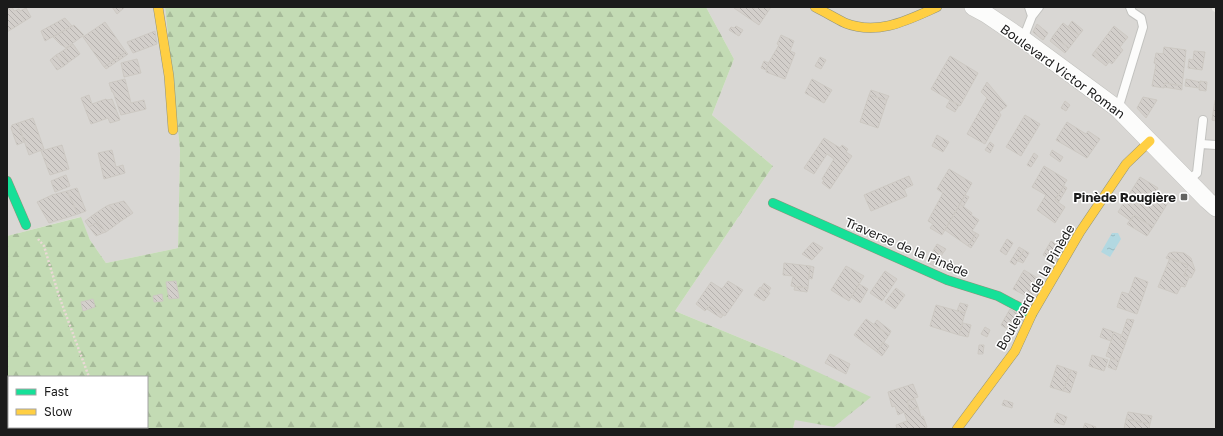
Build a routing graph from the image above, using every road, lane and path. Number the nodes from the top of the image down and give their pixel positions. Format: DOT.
graph roads {
  1 [pos="158,7"];
  2 [pos="815,7"];
  3 [pos="937,7"];
  4 [pos="1029,7"];
  5 [pos="1039,7"];
  6 [pos="1130,7"];
  7 [pos="982,9"];
  8 [pos="1032,16"];
  9 [pos="1023,39"];
  10 [pos="1118,109"];
  11 [pos="1203,120"];
  12 [pos="173,130"];
  13 [pos="1150,141"];
  14 [pos="1201,144"];
  15 [pos="1216,146"];
  16 [pos="7,181"];
  17 [pos="1188,181"];
  18 [pos="773,203"];
  19 [pos="1216,208"];
  20 [pos="26,225"];
  21 [pos="1032,314"];
  22 [pos="89,376"];
  23 [pos="957,429"];
  1 -- 12 [label="street"];
  2 -- 3 [label="street"];
  4 -- 8 [label="lane"];
  5 -- 8 [label="lane"];
  6 -- 10 [label="lane"];
  7 -- 9 [label="street, Boulevard Victor Roman"];
  8 -- 9 [label="lane"];
  9 -- 10 [label="street, Boulevard Victor Roman"];
  10 -- 13 [label="street, Boulevard Victor Roman"];
  11 -- 14 [label="lane"];
  13 -- 17 [label="street, Boulevard Victor Roman"];
  13 -- 21 [label="street, Boulevard de la Pinède"];
  14 -- 15 [label="lane"];
  14 -- 17 [label="lane"];
  16 -- 20 [label="street"];
  17 -- 19 [label="street, Boulevard Victor Roman"];
  18 -- 21 [label="street, Traverse de la Pinède"];
  20 -- 22 [label="path"];
  21 -- 23 [label="street, Boulevard de la Pinède"];
}
